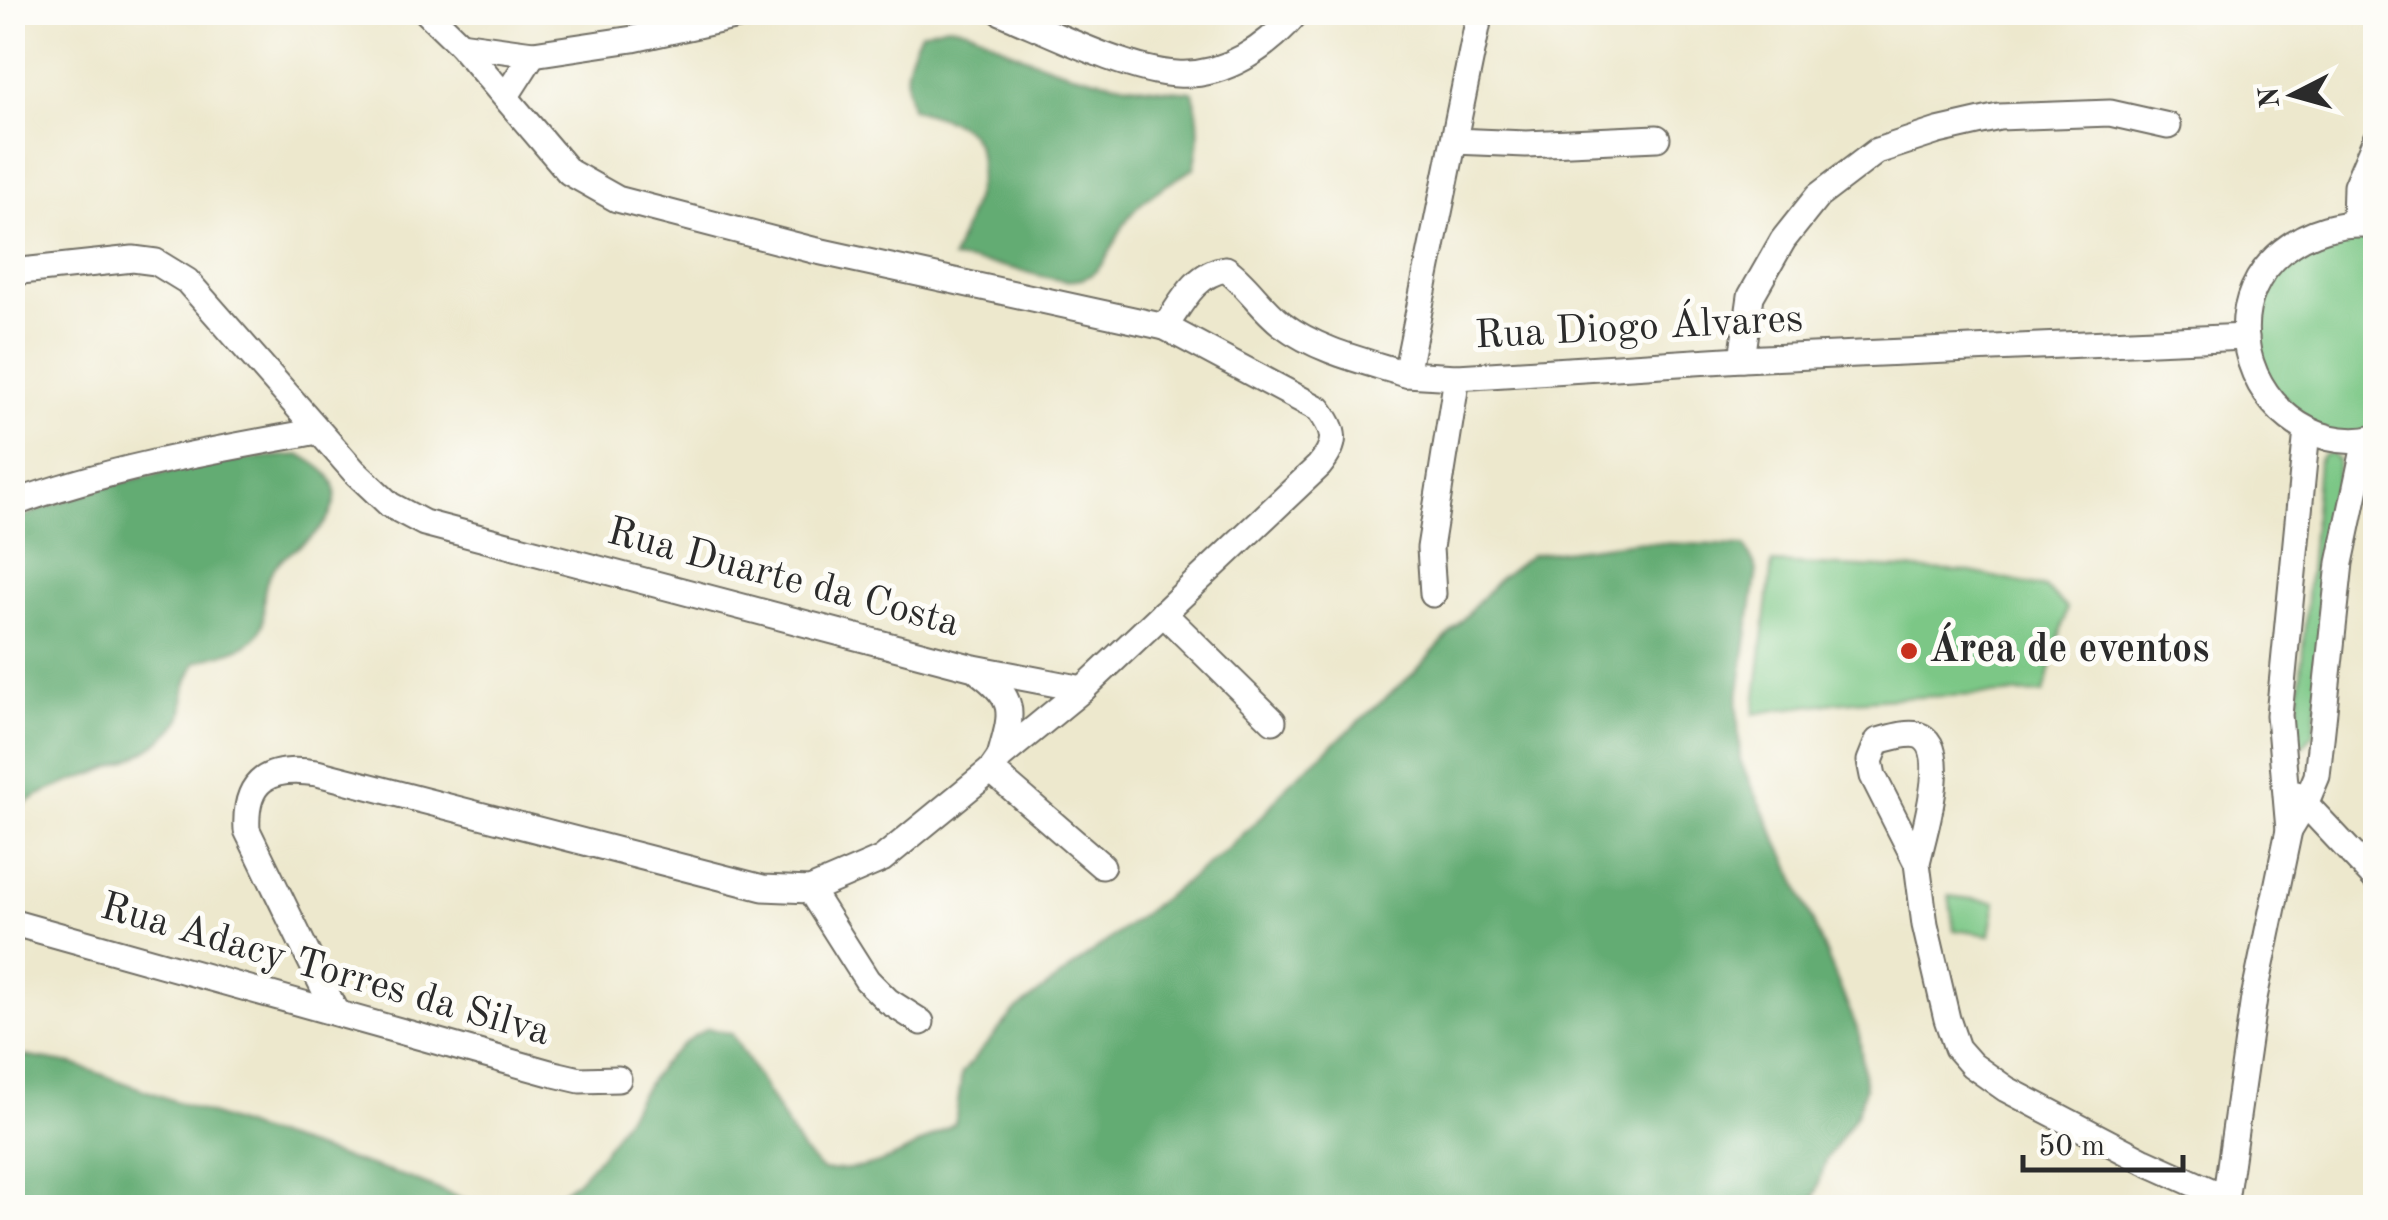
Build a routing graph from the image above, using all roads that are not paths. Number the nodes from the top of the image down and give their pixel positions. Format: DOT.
graph roads {
  1 [pos="426,12"];
  2 [pos="756,12"];
  3 [pos="1001,12"];
  4 [pos="1297,12"];
  5 [pos="1480,12"];
  6 [pos="460,44"];
  7 [pos="533,54"];
  8 [pos="506,96"];
  9 [pos="2168,126"];
  10 [pos="1657,138"];
  11 [pos="2376,139"];
  12 [pos="1454,141"];
  13 [pos="2365,224"];
  14 [pos="12,272"];
  15 [pos="1165,327"];
  16 [pos="2246,337"];
  17 [pos="1742,360"];
  18 [pos="1406,374"];
  19 [pos="1457,378"];
  20 [pos="2307,430"];
  21 [pos="318,431"];
  22 [pos="2371,439"];
  23 [pos="12,504"];
  24 [pos="1433,594"];
  25 [pos="1163,613"];
  26 [pos="974,668"];
  27 [pos="1083,689"];
  28 [pos="1273,721"];
  29 [pos="996,763"];
  30 [pos="2284,784"];
  31 [pos="2306,802"];
  32 [pos="2288,830"];
  33 [pos="1916,863"];
  34 [pos="1102,866"];
  35 [pos="2376,879"];
  36 [pos="810,890"];
  37 [pos="14,924"];
  38 [pos="335,1011"];
  39 [pos="921,1022"];
  40 [pos="618,1079"];
  41 [pos="2224,1202"];
  1 -- 6 [label="street"];
  2 -- 7 [label="street"];
  3 -- 4 [label="street"];
  5 -- 12 [label="street, Rua Diogo Álvares"];
  6 -- 7 [label="street"];
  6 -- 8 [label="street"];
  7 -- 8 [label="street"];
  8 -- 15 [label="street"];
  9 -- 17 [label="street"];
  10 -- 12 [label="street"];
  11 -- 13 [label="street"];
  12 -- 18 [label="street, Rua Diogo Álvares"];
  13 -- 16 [label="street"];
  14 -- 21 [label="street, Rua Duarte da Costa"];
  15 -- 18 [label="street"];
  15 -- 25 [label="street"];
  16 -- 17 [label="street, Rua Diogo Álvares"];
  16 -- 20 [label="street"];
  17 -- 19 [label="street, Rua Diogo Álvares"];
  18 -- 19 [label="street, Rua Diogo Álvares"];
  19 -- 24 [label="street"];
  20 -- 22 [label="street"];
  20 -- 30 [label="street"];
  21 -- 23 [label="street"];
  21 -- 26 [label="street, Rua Duarte da Costa"];
  22 -- 31 [label="street"];
  25 -- 27 [label="street"];
  25 -- 28 [label="street"];
  26 -- 27 [label="street, Rua Duarte da Costa"];
  26 -- 29 [label="street"];
  27 -- 29 [label="street"];
  29 -- 34 [label="street"];
  29 -- 36 [label="street"];
  30 -- 31 [label="street"];
  30 -- 32 [label="street"];
  31 -- 32 [label="street"];
  31 -- 35 [label="street"];
  32 -- 41 [label="street"];
  33 -- 41 [label="street"];
  36 -- 38 [label="street"];
  36 -- 39 [label="street"];
  37 -- 38 [label="street, Rua Adacy Torres da Silva"];
  38 -- 40 [label="street, Rua Adacy Torres da Silva"];
}
